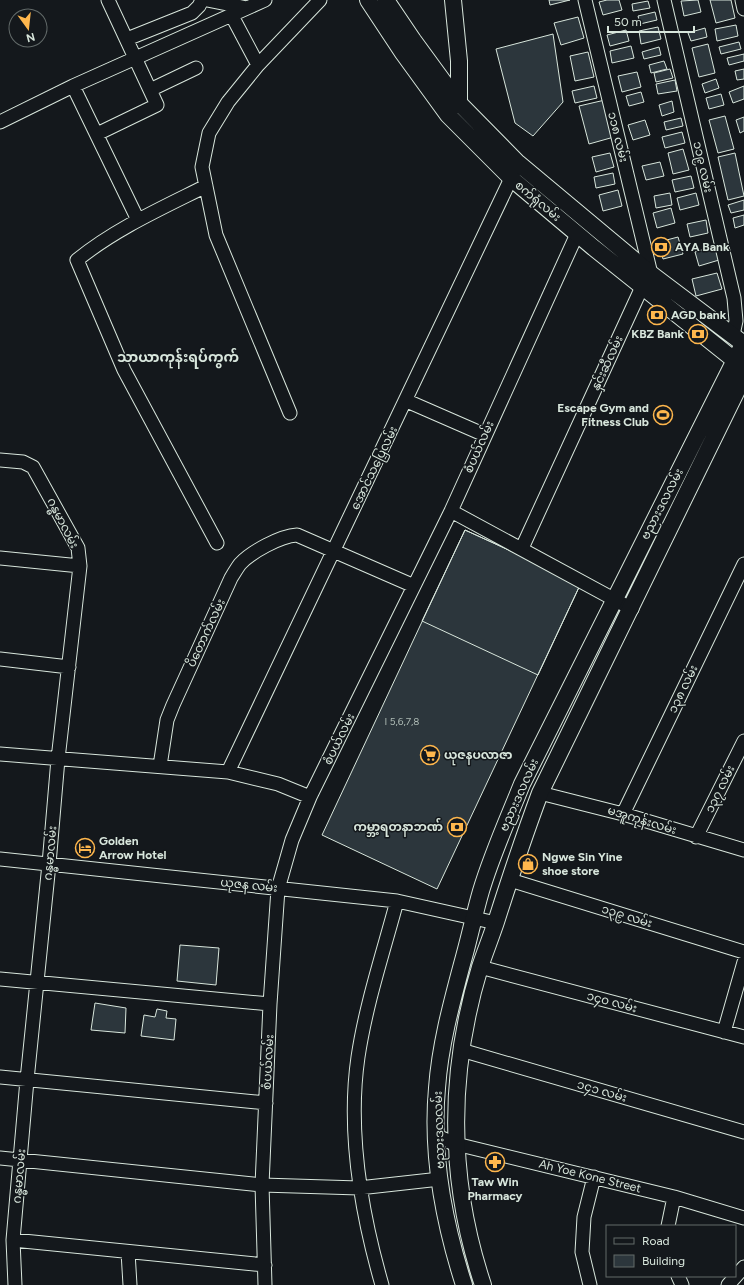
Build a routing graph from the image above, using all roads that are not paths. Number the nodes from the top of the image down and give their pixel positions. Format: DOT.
graph roads {
  1 [pos="108,0"];
  2 [pos="202,0"];
  3 [pos="208,0"];
  4 [pos="265,0"];
  5 [pos="320,0"];
  6 [pos="368,0"];
  7 [pos="386,0"];
  8 [pos="453,0"];
  9 [pos="585,0"];
  10 [pos="664,0"];
  11 [pos="742,0"];
  12 [pos="247,8"];
  13 [pos="744,9"];
  14 [pos="232,16"];
  15 [pos="127,39"];
  16 [pos="135,58"];
  17 [pos="258,65"];
  18 [pos="196,68"];
  19 [pos="73,86"];
  20 [pos="150,90"];
  21 [pos="459,103"];
  22 [pos="448,115"];
  23 [pos="0,122"];
  24 [pos="97,134"];
  25 [pos="518,163"];
  26 [pos="512,179"];
  27 [pos="206,186"];
  28 [pos="138,220"];
  29 [pos="577,234"];
  30 [pos="647,280"];
  31 [pos="741,341"];
  32 [pos="740,363"];
  33 [pos="744,376"];
  34 [pos="407,401"];
  35 [pos="290,413"];
  36 [pos="485,435"];
  37 [pos="0,460"];
  38 [pos="451,510"];
  39 [pos="217,543"];
  40 [pos="522,548"];
  41 [pos="334,551"];
  42 [pos="0,558"];
  43 [pos="744,564"];
  44 [pos="80,566"];
  45 [pos="414,586"];
  46 [pos="613,600"];
  47 [pos="632,609"];
  48 [pos="0,659"];
  49 [pos="69,666"];
  50 [pos="744,741"];
  51 [pos="0,754"];
  52 [pos="58,759"];
  53 [pos="160,766"];
  54 [pos="228,772"];
  55 [pos="540,793"];
  56 [pos="310,797"];
  57 [pos="623,814"];
  58 [pos="696,837"];
  59 [pos="744,850"];
  60 [pos="0,859"];
  61 [pos="49,864"];
  62 [pos="510,880"];
  63 [pos="278,889"];
  64 [pos="397,901"];
  65 [pos="475,917"];
  66 [pos="496,923"];
  67 [pos="744,952"];
  68 [pos="744,962"];
  69 [pos="480,968"];
  70 [pos="0,979"];
  71 [pos="36,983"];
  72 [pos="270,1004"];
  73 [pos="724,1032"];
  74 [pos="744,1037"];
  75 [pos="461,1050"];
  76 [pos="0,1077"];
  77 [pos="27,1080"];
  78 [pos="266,1103"];
  79 [pos="744,1132"];
  80 [pos="437,1136"];
  81 [pos="456,1144"];
  82 [pos="0,1158"];
  83 [pos="20,1160"];
  84 [pos="594,1177"];
  85 [pos="440,1179"];
  86 [pos="262,1185"];
  87 [pos="359,1188"];
  88 [pos="674,1197"];
  89 [pos="744,1218"];
  90 [pos="668,1225"];
  91 [pos="13,1240"];
  92 [pos="128,1252"];
  93 [pos="264,1265"];
  94 [pos="744,1267"];
  95 [pos="736,1276"];
  96 [pos="735,1277"];
  97 [pos="15,1285"];
  98 [pos="130,1285"];
  99 [pos="265,1285"];
  100 [pos="382,1285"];
  101 [pos="464,1285"];
  102 [pos="483,1285"];
  103 [pos="590,1285"];
  104 [pos="728,1285"];
  1 -- 15 [label="street"];
  2 -- 15 [label="street"];
  3 -- 12 [label="street"];
  4 -- 12 [label="street"];
  5 -- 17 [label="street"];
  6 -- 22 [label="main road, စက်ရုံလမ်း"];
  7 -- 21 [label="main road, စက်ရုံလမ်း"];
  8 -- 21 [label="main road"];
  9 -- 30 [label="street, ၁၁၈ လမ်း"];
  10 -- 31 [label="street, ၁၁၉ လမ်း"];
  11 -- 13 [label="street"];
  12 -- 14 [label="street"];
  14 -- 16 [label="street"];
  14 -- 17 [label="street"];
  15 -- 16 [label="street"];
  16 -- 19 [label="street"];
  16 -- 20 [label="street"];
  17 -- 27 [label="street"];
  18 -- 20 [label="street"];
  19 -- 23 [label="street"];
  19 -- 24 [label="street"];
  20 -- 24 [label="street"];
  21 -- 22 [label="main road"];
  21 -- 25 [label="main road, စက်ရုံလမ်း"];
  22 -- 26 [label="main road, စက်ရုံလမ်း"];
  24 -- 28 [label="street"];
  25 -- 26 [label="street, အောင်သပြေလမ်း"];
  25 -- 30 [label="main road, စက်ရုံလမ်း"];
  26 -- 29 [label="main road, စက်ရုံလမ်း"];
  26 -- 34 [label="street, အောင်သပြေလမ်း"];
  27 -- 28 [label="street"];
  27 -- 35 [label="street"];
  28 -- 39 [label="street"];
  29 -- 30 [label="main road, စက်ရုံလမ်း"];
  29 -- 36 [label="street, စံပယ်လမ်း"];
  30 -- 31 [label="main road, စက်ရုံလမ်း"];
  30 -- 32 [label="main road, စက်ရုံလမ်း"];
  30 -- 40 [label="street, နှင်းဆီလမ်း"];
  31 -- 32 [label="main road, ဗညားဒလလမ်း"];
  32 -- 46 [label="main road, ဗညားဒလလမ်း"];
  33 -- 47 [label="main road, ဗညားဒလလမ်း"];
  34 -- 36 [label="street"];
  34 -- 41 [label="street, အောင်သပြေလမ်း"];
  36 -- 38 [label="street, စံပယ်လမ်း"];
  37 -- 44 [label="street, ဂန္ဓမာလမ်း"];
  38 -- 40 [label="street"];
  38 -- 45 [label="street, စံပယ်လမ်း"];
  40 -- 46 [label="street"];
  41 -- 45 [label="street"];
  41 -- 53 [label="street, ပိတောက်လမ်း"];
  41 -- 54 [label="street, အောင်သပြေလမ်း"];
  42 -- 44 [label="street"];
  43 -- 57 [label="street, ၁၃၈ လမ်း"];
  44 -- 49 [label="street, ဂန္ဓမာလမ်း"];
  45 -- 56 [label="street, စံပယ်လမ်း"];
  46 -- 47 [label="street"];
  46 -- 65 [label="main road, ဗညားဒလလမ်း"];
  47 -- 55 [label="main road, ဗညားဒလလမ်း"];
  48 -- 49 [label="street"];
  49 -- 52 [label="street, ဂန္ဓမာလမ်း"];
  50 -- 58 [label="street, ၁၃၇ လမ်း"];
  51 -- 52 [label="street"];
  52 -- 53 [label="street"];
  52 -- 61 [label="street, ဂန္ဓမာလမ်း"];
  53 -- 54 [label="street"];
  54 -- 56 [label="street"];
  55 -- 57 [label="street, မအူကုန်းလမ်း"];
  55 -- 62 [label="main road, ဗညားဒလလမ်း"];
  56 -- 63 [label="street, စံပယ်လမ်း"];
  57 -- 58 [label="street, မအူကုန်းလမ်း"];
  58 -- 59 [label="street, မအူကုန်းလမ်း"];
  60 -- 61 [label="street, ယုဇန လမ်း"];
  61 -- 63 [label="street, ယုဇန လမ်း"];
  61 -- 71 [label="street, ဂန္ဓမာလမ်း"];
  62 -- 66 [label="main road, ဗညားဒလလမ်း"];
  62 -- 67 [label="street, ၁၃၉ လမ်း"];
  63 -- 64 [label="street, ယုဇန လမ်း"];
  63 -- 72 [label="street, စံပယ်လမ်း"];
  64 -- 65 [label="street, ယုဇန လမ်း"];
  64 -- 87 [label="street"];
  65 -- 66 [label="street, ယုဇန လမ်း"];
  65 -- 80 [label="main road, ဗညားဒလလမ်း"];
  66 -- 69 [label="main road, ဗညားဒလလမ်း"];
  68 -- 73 [label="street"];
  69 -- 73 [label="street, ၁၄၀ လမ်း"];
  69 -- 75 [label="main road, ဗညားဒလလမ်း"];
  70 -- 71 [label="street"];
  71 -- 72 [label="street"];
  71 -- 77 [label="street, ဂန္ဓမာလမ်း"];
  72 -- 78 [label="street, စံပယ်လမ်း"];
  73 -- 74 [label="street, ၁၄၀ လမ်း"];
  75 -- 79 [label="street, ၁၄၁ လမ်း"];
  75 -- 81 [label="main road, ဗညားဒလလမ်း"];
  76 -- 77 [label="street"];
  77 -- 78 [label="street"];
  77 -- 83 [label="street, ဂန္ဓမာလမ်း"];
  78 -- 86 [label="street, စံပယ်လမ်း"];
  80 -- 81 [label="street, Ah Yoe Kone Street"];
  80 -- 85 [label="main road, ဗညားဒလလမ်း"];
  81 -- 84 [label="street, Ah Yoe Kone Street"];
  81 -- 102 [label="main road, ဗညားဒလလမ်း"];
  82 -- 83 [label="street"];
  83 -- 86 [label="street"];
  83 -- 91 [label="street, ဂန္ဓမာလမ်း"];
  84 -- 88 [label="street, Ah Yoe Kone Street"];
  84 -- 103 [label="street"];
  85 -- 87 [label="street"];
  85 -- 101 [label="main road, ဗညားဒလလမ်း"];
  86 -- 87 [label="street"];
  86 -- 93 [label="street, စံပယ်လမ်း"];
  87 -- 100 [label="street"];
  88 -- 89 [label="street, Ah Yoe Kone Street"];
  88 -- 90 [label="street"];
  91 -- 92 [label="street"];
  91 -- 97 [label="street, ဂန္ဓမာလမ်း"];
  92 -- 93 [label="street"];
  92 -- 98 [label="street"];
  93 -- 99 [label="street, စံပယ်လမ်း"];
  94 -- 95 [label="street"];
  96 -- 104 [label="street"];
}
